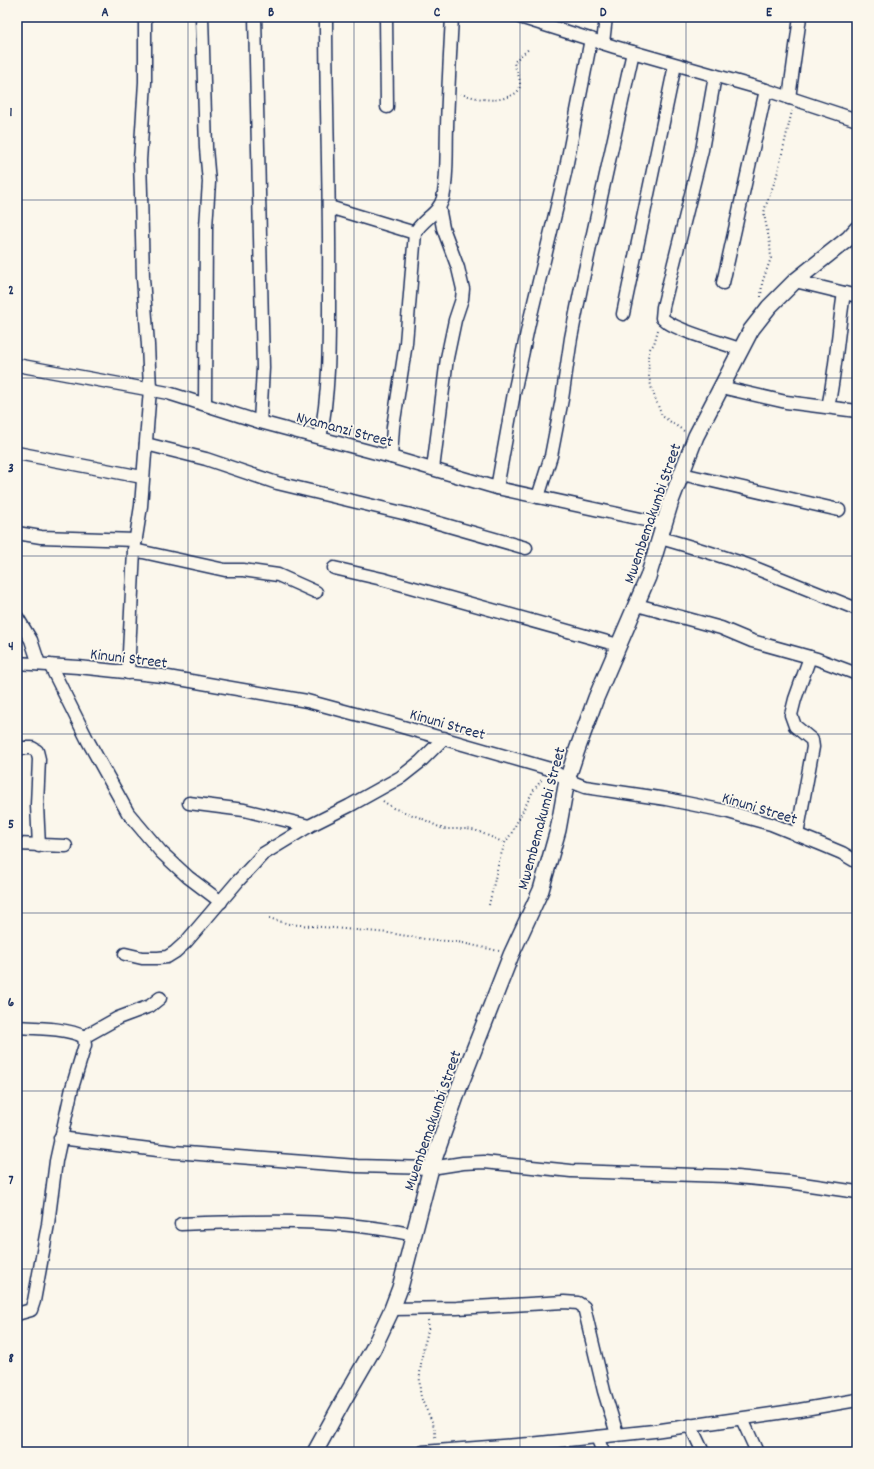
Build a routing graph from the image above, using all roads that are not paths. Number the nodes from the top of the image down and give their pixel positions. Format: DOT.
graph roads {
  1 [pos="145,17"];
  2 [pos="202,17"];
  3 [pos="256,17"];
  4 [pos="326,17"];
  5 [pos="386,17"];
  6 [pos="452,17"];
  7 [pos="520,17"];
  8 [pos="606,17"];
  9 [pos="800,17"];
  10 [pos="591,39"];
  11 [pos="603,43"];
  12 [pos="633,52"];
  13 [pos="676,65"];
  14 [pos="715,76"];
  15 [pos="766,90"];
  16 [pos="792,99"];
  17 [pos="387,107"];
  18 [pos="857,120"];
  19 [pos="329,207"];
  20 [pos="439,207"];
  21 [pos="857,229"];
  22 [pos="415,233"];
  23 [pos="795,281"];
  24 [pos="723,283"];
  25 [pos="844,293"];
  26 [pos="857,296"];
  27 [pos="623,314"];
  28 [pos="740,349"];
  29 [pos="17,365"];
  30 [pos="721,387"];
  31 [pos="150,389"];
  32 [pos="205,404"];
  33 [pos="828,407"];
  34 [pos="857,412"];
  35 [pos="260,422"];
  36 [pos="320,438"];
  37 [pos="146,444"];
  38 [pos="17,454"];
  39 [pos="391,457"];
  40 [pos="433,469"];
  41 [pos="682,474"];
  42 [pos="142,477"];
  43 [pos="497,488"];
  44 [pos="538,497"];
  45 [pos="838,510"];
  46 [pos="662,531"];
  47 [pos="17,533"];
  48 [pos="135,545"];
  49 [pos="526,548"];
  50 [pos="334,568"];
  51 [pos="316,592"];
  52 [pos="637,605"];
  53 [pos="857,609"];
  54 [pos="17,617"];
  55 [pos="618,645"];
  56 [pos="810,657"];
  57 [pos="17,663"];
  58 [pos="44,665"];
  59 [pos="128,673"];
  60 [pos="857,674"];
  61 [pos="444,738"];
  62 [pos="17,748"];
  63 [pos="567,780"];
  64 [pos="189,803"];
  65 [pos="309,826"];
  66 [pos="797,835"];
  67 [pos="17,844"];
  68 [pos="39,846"];
  69 [pos="66,846"];
  70 [pos="855,857"];
  71 [pos="221,902"];
  72 [pos="125,954"];
  73 [pos="160,998"];
  74 [pos="17,1027"];
  75 [pos="84,1038"];
  76 [pos="60,1138"];
  77 [pos="431,1168"];
  78 [pos="857,1192"];
  79 [pos="181,1224"];
  80 [pos="414,1235"];
  81 [pos="392,1309"];
  82 [pos="17,1314"];
  83 [pos="857,1400"];
  84 [pos="742,1419"];
  85 [pos="690,1425"];
  86 [pos="617,1434"];
  87 [pos="597,1437"];
  88 [pos="478,1450"];
  89 [pos="431,1451"];
  90 [pos="315,1452"];
  91 [pos="603,1452"];
  92 [pos="703,1452"];
  93 [pos="757,1452"];
  1 -- 31 [label="street"];
  2 -- 32 [label="street"];
  3 -- 35 [label="street"];
  4 -- 19 [label="street"];
  5 -- 17 [label="street"];
  6 -- 20 [label="street"];
  7 -- 10 [label="street"];
  8 -- 11 [label="street"];
  9 -- 16 [label="street"];
  10 -- 11 [label="street"];
  10 -- 43 [label="street"];
  11 -- 12 [label="street"];
  12 -- 13 [label="street"];
  12 -- 44 [label="street"];
  13 -- 14 [label="street"];
  13 -- 27 [label="street"];
  14 -- 15 [label="street"];
  14 -- 28 [label="street"];
  15 -- 16 [label="street"];
  15 -- 24 [label="street"];
  16 -- 18 [label="street"];
  19 -- 22 [label="street"];
  19 -- 36 [label="street"];
  20 -- 22 [label="street"];
  20 -- 40 [label="street"];
  21 -- 23 [label="street, Mwembemakumbi Street"];
  22 -- 39 [label="street"];
  23 -- 25 [label="street"];
  23 -- 28 [label="street, Mwembemakumbi Street"];
  25 -- 26 [label="street"];
  25 -- 33 [label="street"];
  28 -- 30 [label="street, Mwembemakumbi Street"];
  29 -- 31 [label="street, Nyamanzi Street"];
  30 -- 33 [label="street"];
  30 -- 41 [label="street, Mwembemakumbi Street"];
  31 -- 32 [label="street, Nyamanzi Street"];
  31 -- 37 [label="street"];
  32 -- 35 [label="street, Nyamanzi Street"];
  33 -- 34 [label="street"];
  35 -- 36 [label="street, Nyamanzi Street"];
  36 -- 39 [label="street, Nyamanzi Street"];
  37 -- 42 [label="street"];
  37 -- 49 [label="street"];
  38 -- 42 [label="street"];
  39 -- 40 [label="street, Nyamanzi Street"];
  40 -- 43 [label="street, Nyamanzi Street"];
  41 -- 45 [label="street"];
  41 -- 46 [label="street, Mwembemakumbi Street"];
  42 -- 48 [label="street"];
  43 -- 44 [label="street, Nyamanzi Street"];
  44 -- 46 [label="street, Nyamanzi Street"];
  46 -- 52 [label="street, Mwembemakumbi Street"];
  46 -- 53 [label="street, Nyamanzi Street"];
  47 -- 48 [label="street"];
  48 -- 51 [label="street"];
  48 -- 59 [label="street"];
  50 -- 55 [label="street"];
  52 -- 55 [label="street, Mwembemakumbi Street"];
  52 -- 56 [label="street"];
  54 -- 58 [label="street"];
  55 -- 63 [label="street, Mwembemakumbi Street"];
  56 -- 60 [label="street"];
  56 -- 66 [label="street"];
  57 -- 58 [label="street, Kinuni Street"];
  58 -- 59 [label="street, Kinuni Street"];
  58 -- 71 [label="street"];
  59 -- 61 [label="street, Kinuni Street"];
  61 -- 63 [label="street, Kinuni Street"];
  61 -- 65 [label="street"];
  62 -- 68 [label="street"];
  63 -- 66 [label="street, Kinuni Street"];
  63 -- 77 [label="street, Mwembemakumbi Street"];
  64 -- 65 [label="street"];
  65 -- 71 [label="street"];
  66 -- 70 [label="street, Kinuni Street"];
  67 -- 68 [label="street"];
  68 -- 69 [label="street"];
  71 -- 72 [label="street"];
  73 -- 75 [label="street"];
  74 -- 75 [label="street"];
  75 -- 76 [label="street"];
  76 -- 77 [label="street"];
  76 -- 82 [label="street"];
  77 -- 78 [label="street"];
  77 -- 80 [label="street, Mwembemakumbi Street"];
  79 -- 80 [label="street"];
  80 -- 81 [label="street, Mwembemakumbi Street"];
  81 -- 86 [label="street"];
  81 -- 90 [label="street, Mwembemakumbi Street"];
  83 -- 84 [label="street"];
  84 -- 85 [label="street"];
  84 -- 93 [label="street"];
  85 -- 86 [label="street"];
  85 -- 92 [label="street"];
  86 -- 87 [label="street"];
  87 -- 88 [label="street"];
  87 -- 91 [label="street"];
  88 -- 89 [label="street"];
}
